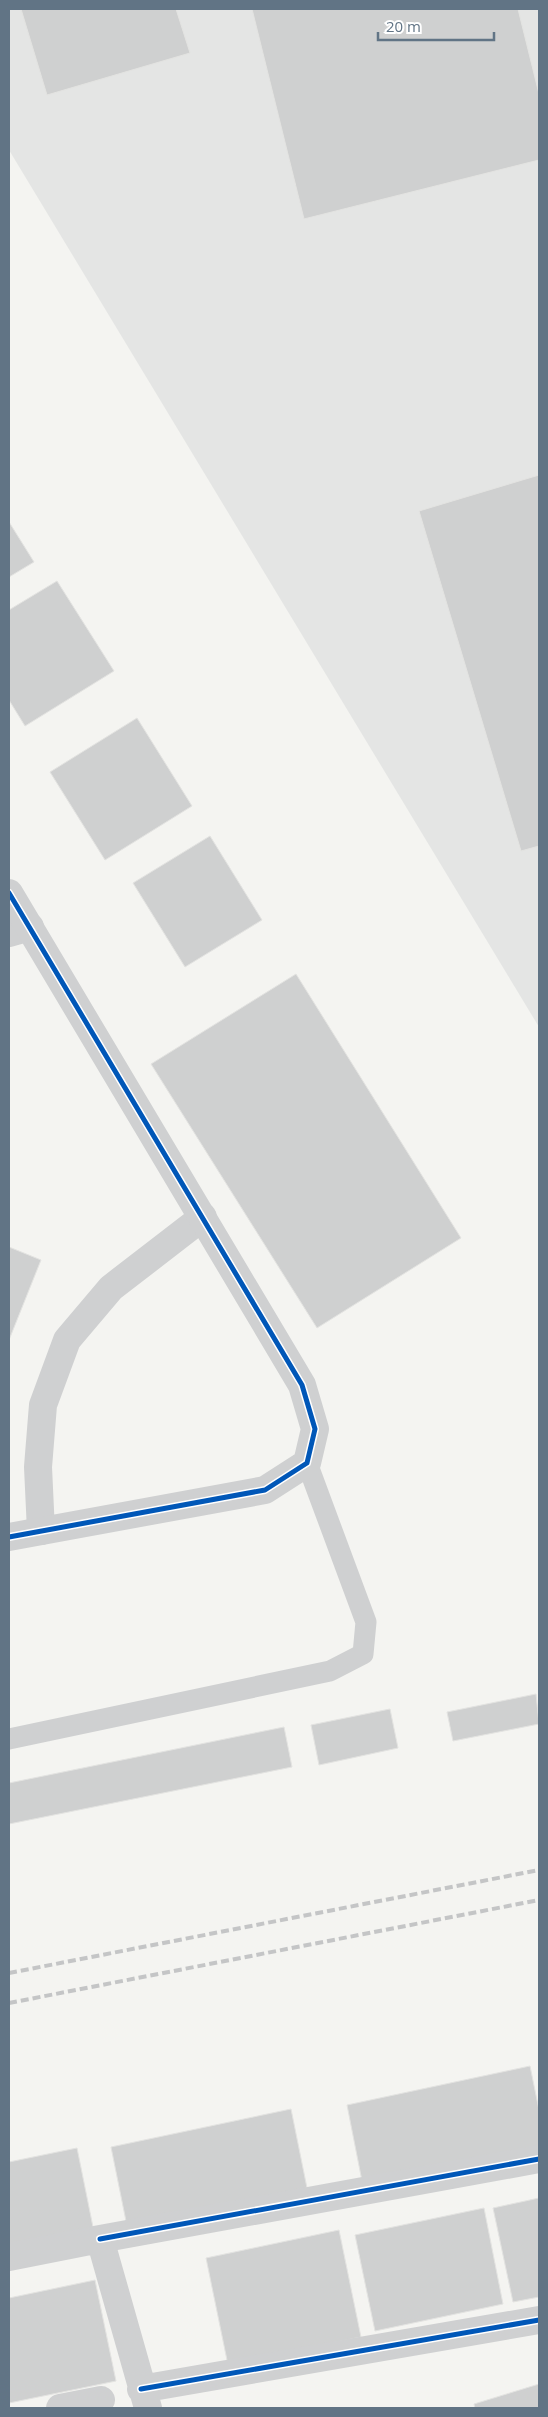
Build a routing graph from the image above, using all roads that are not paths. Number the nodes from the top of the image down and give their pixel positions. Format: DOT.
graph roads {
  1 [pos="9,893"];
  2 [pos="19,930"];
  3 [pos="202,1217"];
  4 [pos="307,1463"];
  5 [pos="41,1531"];
  6 [pos="9,1537"];
  7 [pos="9,1739"];
  8 [pos="539,2159"];
  9 [pos="100,2239"];
  10 [pos="9,2258"];
  11 [pos="539,2320"];
  12 [pos="145,2398"];
  13 [pos="101,2400"];
  14 [pos="60,2408"];
  1 -- 2 [label="street"];
  2 -- 3 [label="street"];
  3 -- 4 [label="street"];
  3 -- 5 [label="street"];
  4 -- 5 [label="street"];
  4 -- 7 [label="lane"];
  5 -- 6 [label="street"];
  8 -- 9 [label="street"];
  9 -- 10 [label="street"];
  9 -- 12 [label="street"];
  11 -- 12 [label="street"];
  13 -- 14 [label="street"];
}
